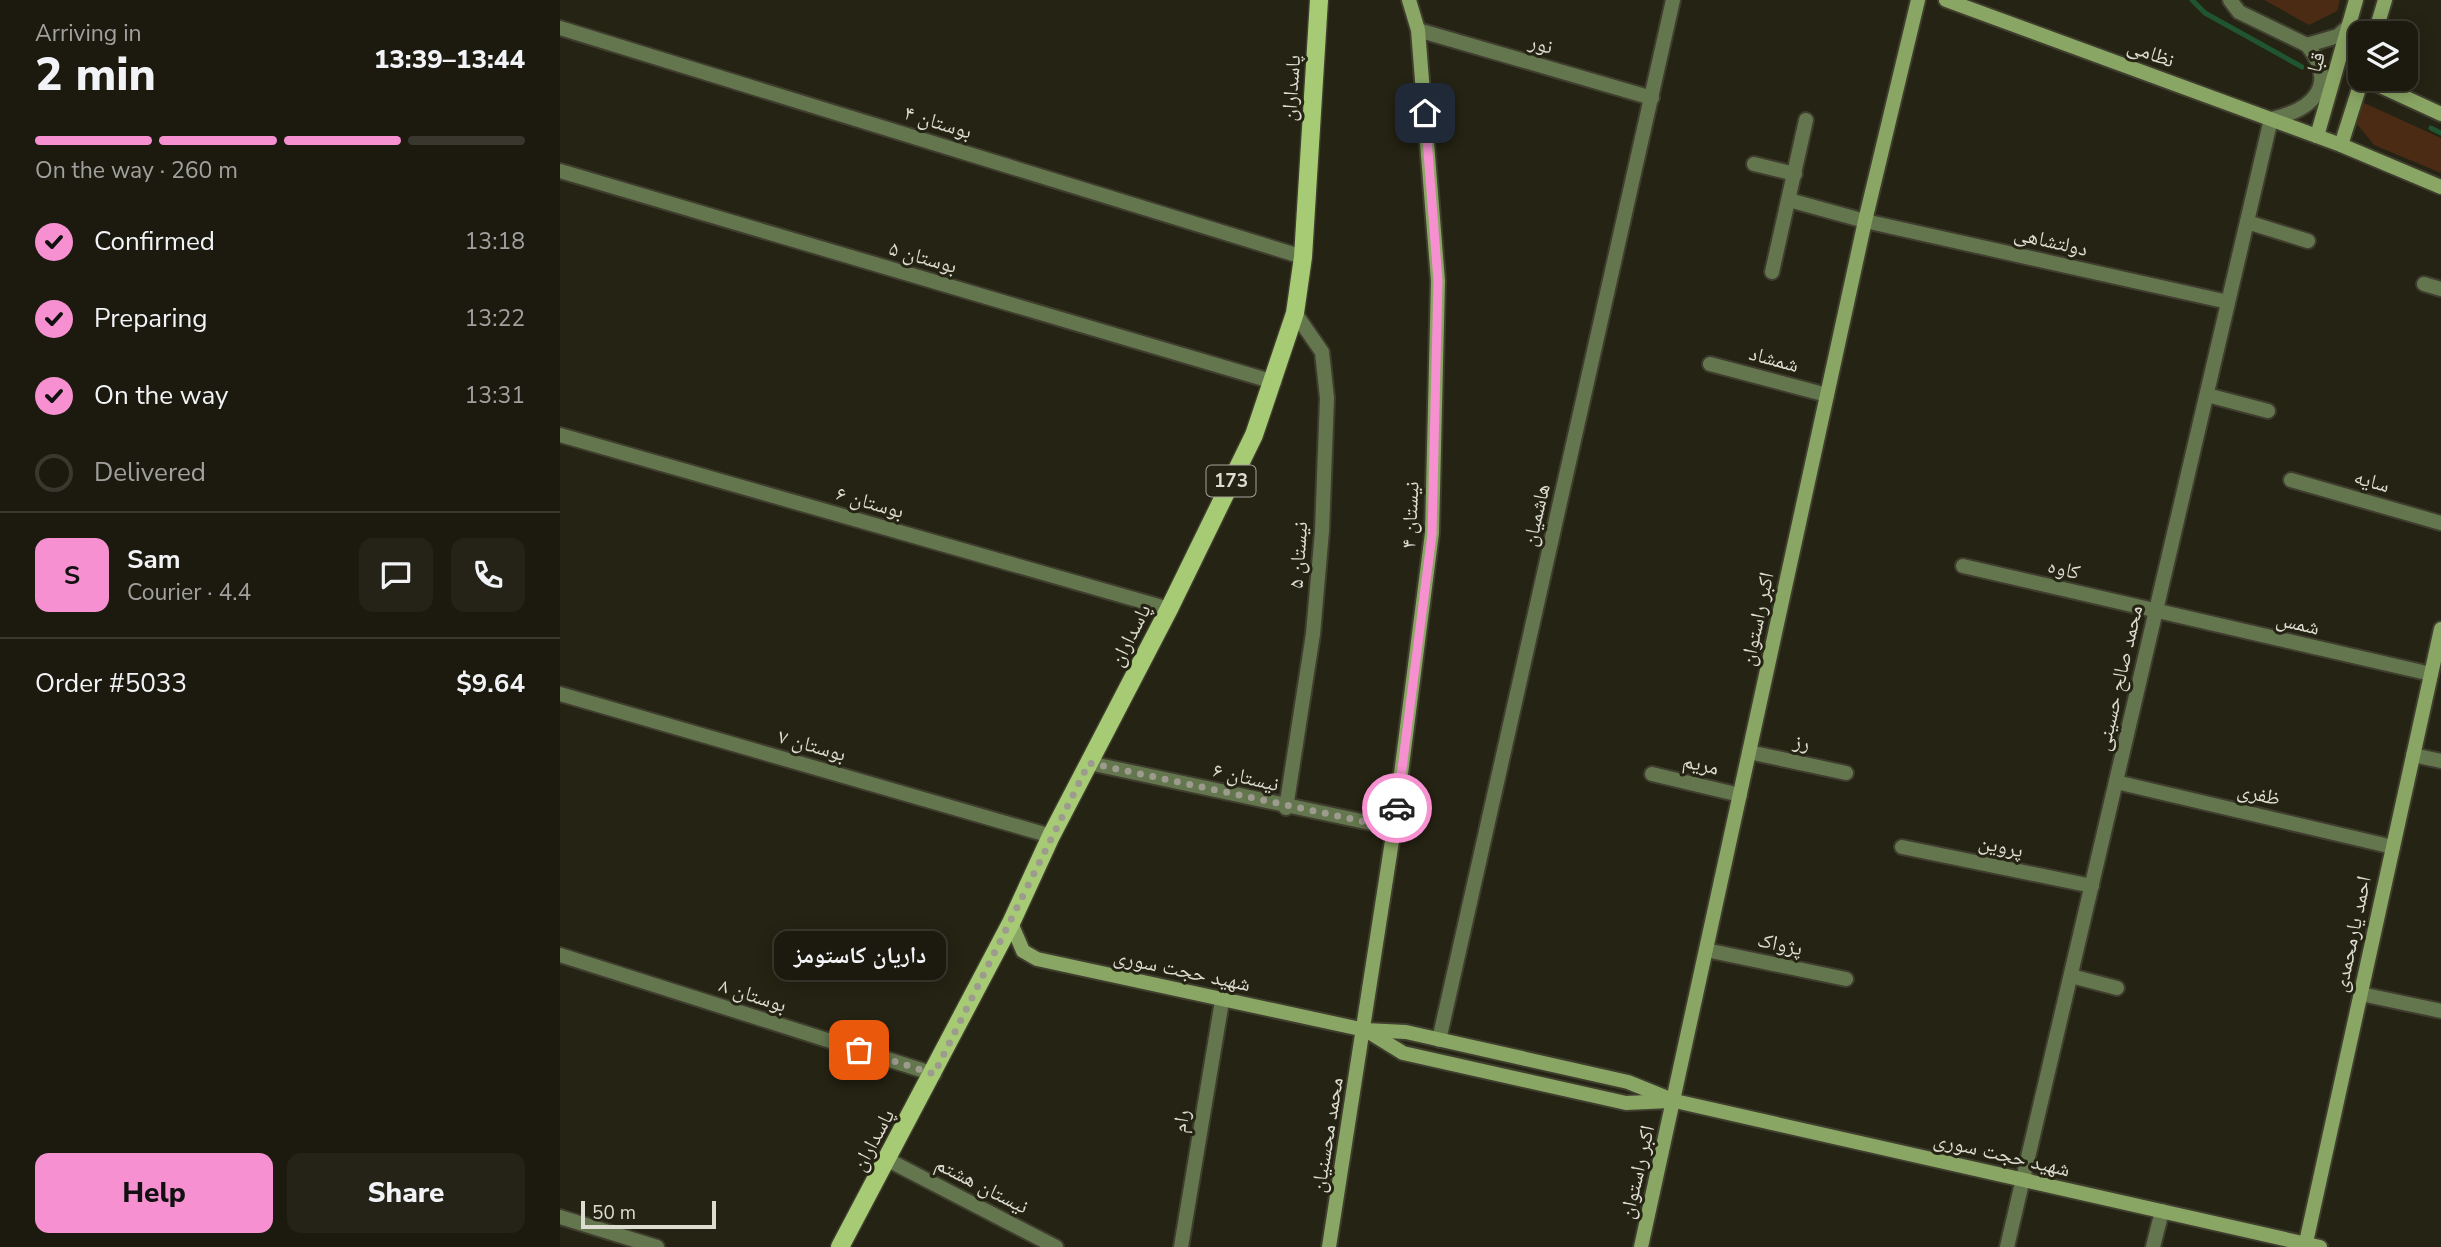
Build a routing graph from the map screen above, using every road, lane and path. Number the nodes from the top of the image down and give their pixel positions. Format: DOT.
graph roads {
  1 [pos="1319,0"];
  2 [pos="1409,0"];
  3 [pos="1674,0"];
  4 [pos="1918,0"];
  5 [pos="1946,0"];
  6 [pos="2230,0"];
  7 [pos="2356,0"];
  8 [pos="2385,0"];
  9 [pos="2350,21"];
  10 [pos="2379,21"];
  11 [pos="2348,26"];
  12 [pos="560,28"];
  13 [pos="1418,30"];
  14 [pos="2307,46"];
  15 [pos="2359,91"];
  16 [pos="2390,91"];
  17 [pos="1652,98"];
  18 [pos="2441,114"];
  19 [pos="2271,119"];
  20 [pos="1806,120"];
  21 [pos="2316,136"];
  22 [pos="2341,145"];
  23 [pos="1754,164"];
  24 [pos="560,171"];
  25 [pos="1795,174"];
  26 [pos="2441,187"];
  27 [pos="1789,200"];
  28 [pos="1865,221"];
  29 [pos="2247,222"];
  30 [pos="2308,241"];
  31 [pos="1303,257"];
  32 [pos="1772,272"];
  33 [pos="2424,284"];
  34 [pos="2441,289"];
  35 [pos="2228,302"];
  36 [pos="1295,313"];
  37 [pos="1710,364"];
  38 [pos="1274,382"];
  39 [pos="1827,395"];
  40 [pos="2207,395"];
  41 [pos="2268,411"];
  42 [pos="560,435"];
  43 [pos="2291,480"];
  44 [pos="2441,523"];
  45 [pos="1963,566"];
  46 [pos="1169,609"];
  47 [pos="2156,613"];
  48 [pos="2441,629"];
  49 [pos="2431,674"];
  50 [pos="560,694"];
  51 [pos="1749,752"];
  52 [pos="2413,755"];
  53 [pos="2441,761"];
  54 [pos="1089,763"];
  55 [pos="1846,773"];
  56 [pos="1651,774"];
  57 [pos="2116,782"];
  58 [pos="1740,795"];
  59 [pos="1286,807"];
  60 [pos="1394,828"];
  61 [pos="1051,836"];
  62 [pos="1902,847"];
  63 [pos="2393,847"];
  64 [pos="2092,886"];
  65 [pos="1011,923"];
  66 [pos="1706,950"];
  67 [pos="560,956"];
  68 [pos="2071,976"];
  69 [pos="1846,979"];
  70 [pos="2117,988"];
  71 [pos="2361,994"];
  72 [pos="1222,1001"];
  73 [pos="2441,1011"];
  74 [pos="1365,1030"];
  75 [pos="1439,1040"];
  76 [pos="934,1074"];
  77 [pos="1675,1101"];
  78 [pos="888,1160"];
  79 [pos="2023,1180"];
  80 [pos="2162,1211"];
  81 [pos="560,1217"];
  82 [pos="2310,1246"];
  83 [pos="657,1247"];
  84 [pos="840,1247"];
  85 [pos="1056,1247"];
  86 [pos="1181,1247"];
  87 [pos="1329,1247"];
  88 [pos="1642,1247"];
  89 [pos="2007,1247"];
  90 [pos="2153,1247"];
  1 -- 31 [label="main road, پاسداران / 173"];
  2 -- 13 [label="street, نیستان ۴"];
  3 -- 17 [label="street, هاشمیان"];
  4 -- 28 [label="street, اکبر راستوان"];
  5 -- 19 [label="street, نظامی"];
  6 -- 14 [label="street"];
  7 -- 9 [label="street, قبا"];
  8 -- 10 [label="street"];
  11 -- 14 [label="street"];
  11 -- 21 [label="street, قبا"];
  12 -- 31 [label="street, بوستان ۴"];
  13 -- 17 [label="street, نور"];
  13 -- 60 [label="street, نیستان ۴"];
  14 -- 19 [label="street"];
  15 -- 22 [label="street"];
  16 -- 18 [label="street"];
  17 -- 75 [label="street, هاشمیان"];
  19 -- 21 [label="street, نظامی"];
  19 -- 29 [label="street, محمد صالح حسینی"];
  20 -- 25 [label="street"];
  21 -- 22 [label="street, نظامی"];
  22 -- 26 [label="street, نظامی"];
  23 -- 25 [label="street"];
  24 -- 38 [label="street, بوستان ۵"];
  25 -- 27 [label="street"];
  27 -- 28 [label="street, دولتشاهی"];
  27 -- 32 [label="street"];
  28 -- 35 [label="street, دولتشاهی"];
  28 -- 39 [label="street, اکبر راستوان"];
  29 -- 30 [label="street"];
  29 -- 35 [label="street, محمد صالح حسینی"];
  31 -- 36 [label="main road, پاسداران / 173"];
  33 -- 34 [label="street"];
  35 -- 40 [label="street, محمد صالح حسینی"];
  36 -- 38 [label="main road, پاسداران / 173"];
  36 -- 59 [label="street, نیستان ۵"];
  37 -- 39 [label="street, شمشاد"];
  38 -- 46 [label="main road, پاسداران / 173"];
  39 -- 51 [label="street, اکبر راستوان"];
  40 -- 41 [label="street"];
  40 -- 47 [label="street, محمد صالح حسینی"];
  42 -- 46 [label="street, بوستان ۶"];
  43 -- 44 [label="street, سایه"];
  45 -- 47 [label="street, کاوه"];
  46 -- 54 [label="main road, پاسداران / 173"];
  47 -- 49 [label="street, شمس"];
  47 -- 57 [label="street, محمد صالح حسینی"];
  48 -- 49 [label="street, احمد یارمحمدی"];
  49 -- 52 [label="street, احمد یارمحمدی"];
  50 -- 61 [label="street, بوستان ۷"];
  51 -- 55 [label="street, رز"];
  51 -- 58 [label="street, اکبر راستوان"];
  52 -- 53 [label="street"];
  52 -- 63 [label="street, احمد یارمحمدی"];
  54 -- 59 [label="street, نیستان ۶"];
  54 -- 61 [label="main road, پاسداران / 173"];
  56 -- 58 [label="street, مریم"];
  57 -- 63 [label="street, ظفری"];
  57 -- 64 [label="street, محمد صالح حسینی"];
  58 -- 66 [label="street, اکبر راستوان"];
  59 -- 60 [label="street, نیستان ۶"];
  60 -- 74 [label="street, نیستان ۴"];
  61 -- 65 [label="main road, پاسداران / 173"];
  62 -- 64 [label="street, پروین"];
  63 -- 71 [label="street, احمد یارمحمدی"];
  64 -- 68 [label="street, محمد صالح حسینی"];
  65 -- 72 [label="street, شهید حجت سوری"];
  65 -- 76 [label="main road, پاسداران / 173"];
  66 -- 69 [label="street, پژواک"];
  66 -- 77 [label="street, اکبر راستوان"];
  67 -- 76 [label="street, بوستان ۸"];
  68 -- 70 [label="street"];
  68 -- 79 [label="street, محمد صالح حسینی"];
  71 -- 73 [label="street"];
  71 -- 82 [label="street, احمد یارمحمدی"];
  72 -- 74 [label="street, شهید حجت سوری"];
  72 -- 86 [label="street, رام"];
  74 -- 75 [label="street, شهید حجت سوری"];
  74 -- 77 [label="street, شهید حجت سوری"];
  74 -- 87 [label="street, محمد محسنیان"];
  75 -- 77 [label="street, شهید حجت سوری"];
  76 -- 78 [label="main road, پاسداران / 173"];
  77 -- 79 [label="street, شهید حجت سوری"];
  77 -- 88 [label="street, اکبر راستوان"];
  78 -- 84 [label="main road, پاسداران / 173"];
  78 -- 85 [label="street, نیستان هشتم"];
  79 -- 80 [label="street, شهید حجت سوری"];
  79 -- 89 [label="street, محمد صالح حسینی"];
  80 -- 82 [label="street, شهید حجت سوری"];
  80 -- 90 [label="street"];
  81 -- 83 [label="street"];
}
